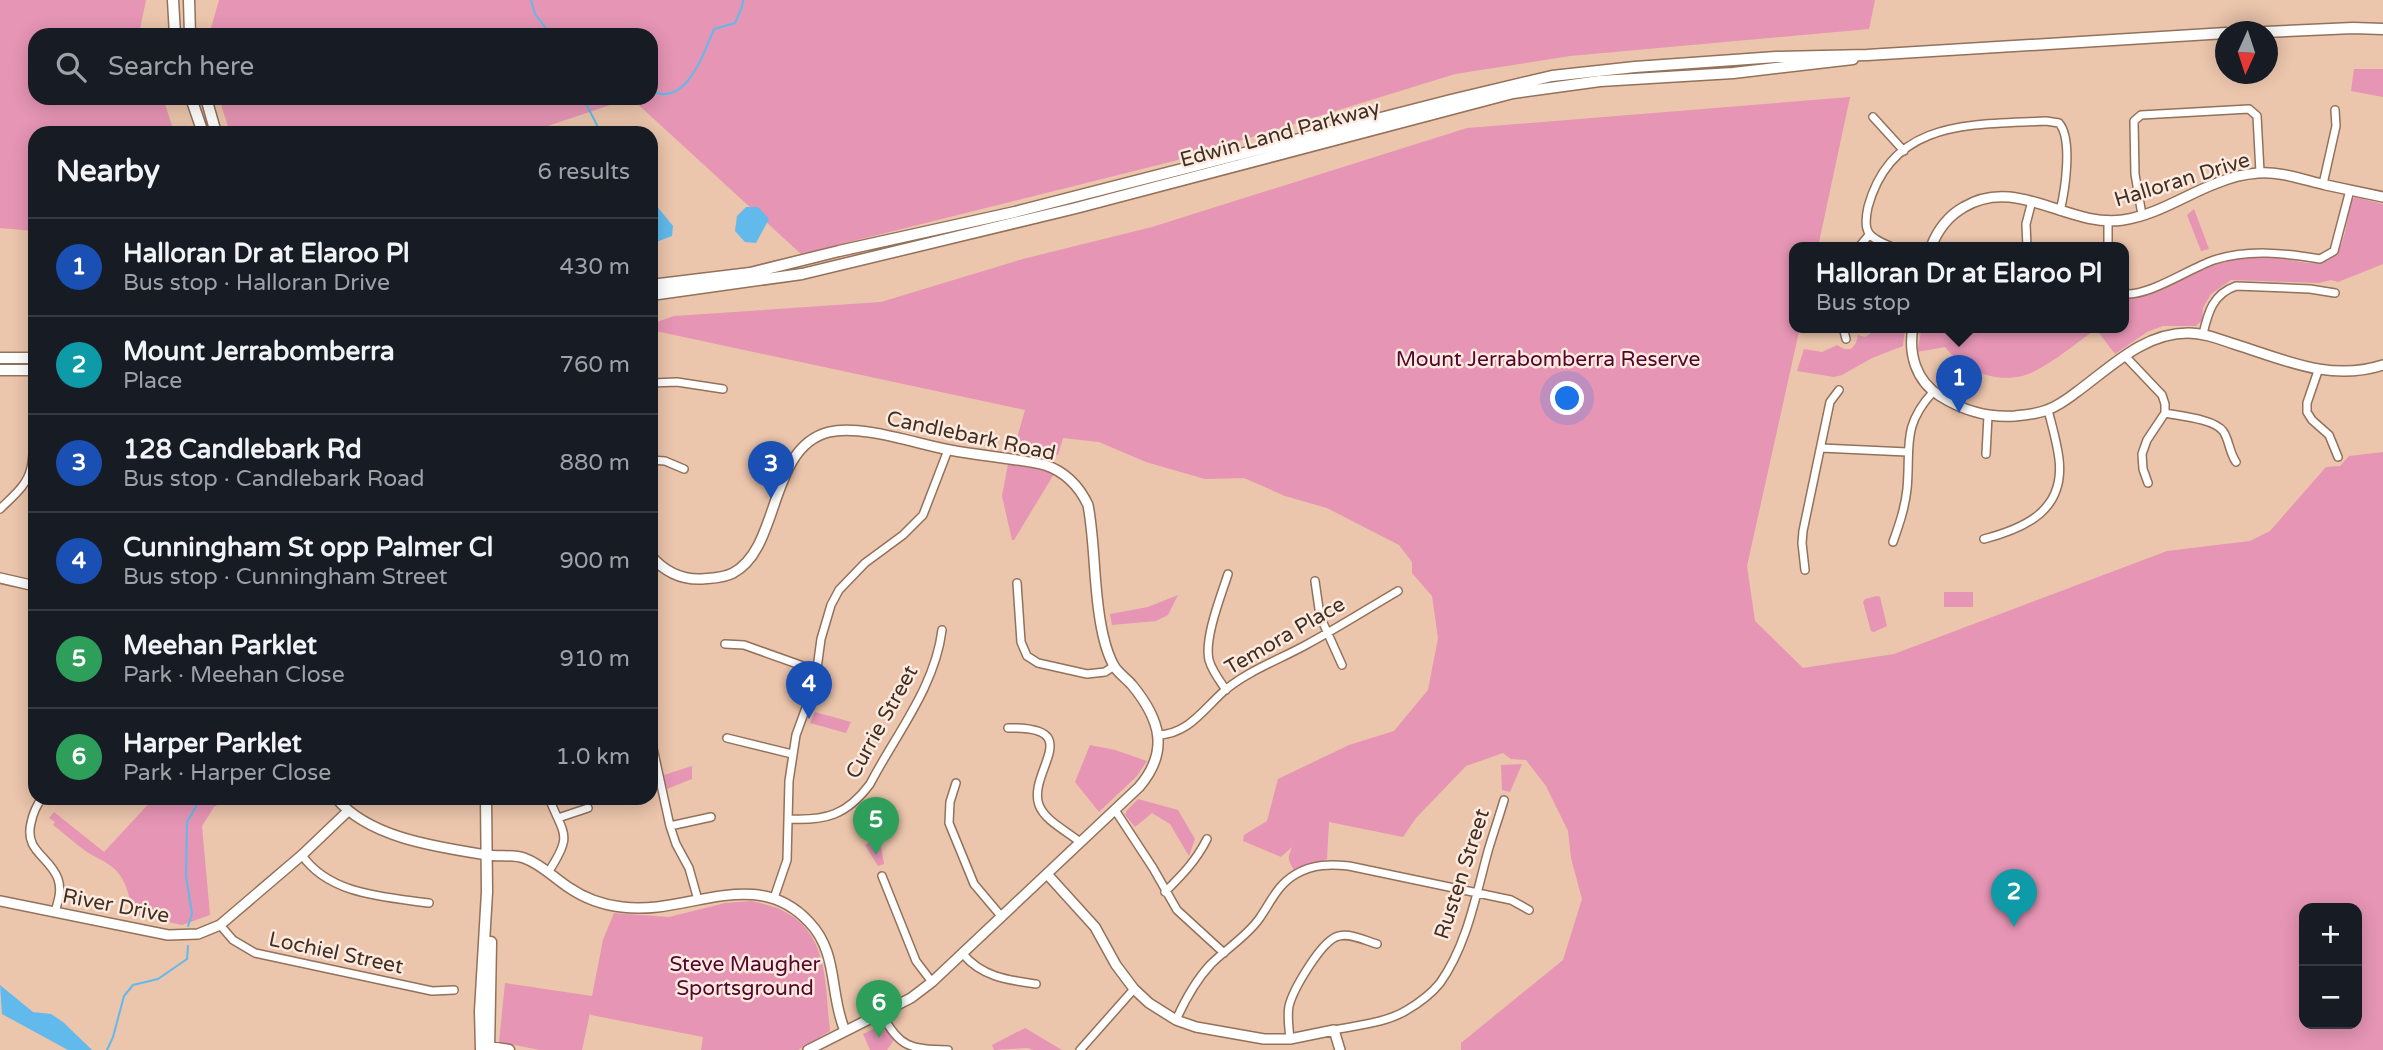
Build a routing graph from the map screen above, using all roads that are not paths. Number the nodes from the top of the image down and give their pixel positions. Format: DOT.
graph roads {
  1 [pos="173,0"];
  2 [pos="189,0"];
  3 [pos="175,28"];
  4 [pos="190,28"];
  5 [pos="2383,29"];
  6 [pos="2278,31"];
  7 [pos="2215,34"];
  8 [pos="1926,51"];
  9 [pos="193,105"];
  10 [pos="208,105"];
  11 [pos="2335,110"];
  12 [pos="1873,117"];
  13 [pos="201,126"];
  14 [pos="214,126"];
  15 [pos="1904,151"];
  16 [pos="2260,172"];
  17 [pos="2323,184"];
  18 [pos="2350,190"];
  19 [pos="2383,197"];
  20 [pos="2032,201"];
  21 [pos="2060,211"];
  22 [pos="2142,215"];
  23 [pos="2108,221"];
  24 [pos="1870,235"];
  25 [pos="1862,242"];
  26 [pos="1883,242"];
  27 [pos="1934,242"];
  28 [pos="2026,242"];
  29 [pos="2108,242"];
  30 [pos="658,284"];
  31 [pos="2129,293"];
  32 [pos="2335,293"];
  33 [pos="658,294"];
  34 [pos="1844,333"];
  35 [pos="1912,333"];
  36 [pos="2203,334"];
  37 [pos="1846,339"];
  38 [pos="2125,356"];
  39 [pos="0,358"];
  40 [pos="28,358"];
  41 [pos="2383,365"];
  42 [pos="0,370"];
  43 [pos="28,370"];
  44 [pos="2318,371"];
  45 [pos="658,383"];
  46 [pos="723,390"];
  47 [pos="1839,390"];
  48 [pos="1933,392"];
  49 [pos="2048,410"];
  50 [pos="2165,413"];
  51 [pos="1988,416"];
  52 [pos="1821,448"];
  53 [pos="948,450"];
  54 [pos="1907,452"];
  55 [pos="1986,454"];
  56 [pos="2338,457"];
  57 [pos="658,460"];
  58 [pos="2236,462"];
  59 [pos="684,469"];
  60 [pos="28,473"];
  61 [pos="2148,483"];
  62 [pos="0,509"];
  63 [pos="1984,539"];
  64 [pos="1893,542"];
  65 [pos="658,562"];
  66 [pos="1805,570"];
  67 [pos="1228,574"];
  68 [pos="0,578"];
  69 [pos="1315,581"];
  70 [pos="1017,583"];
  71 [pos="28,584"];
  72 [pos="1398,591"];
  73 [pos="942,630"];
  74 [pos="1326,634"];
  75 [pos="725,644"];
  76 [pos="1342,664"];
  77 [pos="1114,666"];
  78 [pos="817,671"];
  79 [pos="1226,690"];
  80 [pos="1008,728"];
  81 [pos="1158,736"];
  82 [pos="727,738"];
  83 [pos="792,754"];
  84 [pos="658,771"];
  85 [pos="956,783"];
  86 [pos="1504,800"];
  87 [pos="38,805"];
  88 [pos="342,805"];
  89 [pos="486,805"];
  90 [pos="552,805"];
  91 [pos="588,808"];
  92 [pos="1115,810"];
  93 [pos="348,811"];
  94 [pos="711,817"];
  95 [pos="558,818"];
  96 [pos="788,819"];
  97 [pos="670,826"];
  98 [pos="1207,839"];
  99 [pos="1080,842"];
  100 [pos="302,855"];
  101 [pos="487,855"];
  102 [pos="549,871"];
  103 [pos="1047,874"];
  104 [pos="882,876"];
  105 [pos="1165,892"];
  106 [pos="1479,892"];
  107 [pos="774,898"];
  108 [pos="698,900"];
  109 [pos="0,901"];
  110 [pos="429,903"];
  111 [pos="1529,910"];
  112 [pos="55,912"];
  113 [pos="1001,916"];
  114 [pos="220,925"];
  115 [pos="1377,944"];
  116 [pos="1224,953"];
  117 [pos="962,954"];
  118 [pos="932,982"];
  119 [pos="1036,984"];
  120 [pos="1134,989"];
  121 [pos="454,990"];
  122 [pos="882,1014"];
  123 [pos="1176,1020"];
  124 [pos="1334,1030"];
  125 [pos="845,1031"];
  126 [pos="1290,1040"];
  127 [pos="485,1048"];
  128 [pos="509,1050"];
  129 [pos="808,1050"];
  130 [pos="948,1050"];
  131 [pos="1080,1050"];
  132 [pos="1340,1050"];
  1 -- 3 [label="main road"];
  2 -- 4 [label="main road"];
  5 -- 6 [label="main road"];
  7 -- 8 [label="main road, Edwin Land Parkway"];
  8 -- 30 [label="main road, Edwin Land Parkway"];
  8 -- 33 [label="main road, Edwin Land Parkway"];
  9 -- 13 [label="main road"];
  10 -- 14 [label="main road"];
  11 -- 17 [label="street"];
  12 -- 15 [label="street"];
  15 -- 21 [label="street"];
  15 -- 24 [label="street"];
  16 -- 17 [label="street, Halloran Drive"];
  16 -- 22 [label="street, Halloran Drive"];
  16 -- 22 [label="street"];
  17 -- 18 [label="street, Halloran Drive"];
  18 -- 19 [label="street, Halloran Drive"];
  18 -- 31 [label="street"];
  20 -- 21 [label="street, Halloran Drive"];
  20 -- 27 [label="street, Halloran Drive"];
  20 -- 28 [label="street"];
  21 -- 23 [label="street, Halloran Drive"];
  22 -- 23 [label="street, Halloran Drive"];
  23 -- 29 [label="street"];
  24 -- 25 [label="street"];
  24 -- 26 [label="street"];
  32 -- 36 [label="street"];
  34 -- 37 [label="street"];
  35 -- 48 [label="street"];
  36 -- 38 [label="street"];
  36 -- 44 [label="street"];
  38 -- 49 [label="street"];
  38 -- 50 [label="street"];
  39 -- 40 [label="main road"];
  41 -- 44 [label="street"];
  42 -- 43 [label="main road"];
  44 -- 56 [label="street"];
  45 -- 46 [label="street"];
  47 -- 52 [label="street"];
  48 -- 51 [label="street"];
  48 -- 54 [label="street"];
  49 -- 51 [label="street"];
  49 -- 63 [label="street"];
  50 -- 58 [label="street"];
  50 -- 61 [label="street"];
  51 -- 55 [label="street"];
  52 -- 54 [label="street"];
  52 -- 66 [label="street"];
  53 -- 65 [label="street, Candlebark Road"];
  53 -- 77 [label="street, Candlebark Road"];
  53 -- 78 [label="street"];
  54 -- 64 [label="street"];
  57 -- 59 [label="street"];
  60 -- 62 [label="street"];
  67 -- 79 [label="street"];
  68 -- 71 [label="street"];
  69 -- 74 [label="street"];
  70 -- 77 [label="street"];
  72 -- 74 [label="street, Temora Place"];
  73 -- 96 [label="street, Currie Street"];
  74 -- 76 [label="street"];
  74 -- 79 [label="street, Temora Place"];
  75 -- 78 [label="street"];
  77 -- 81 [label="street, Candlebark Road"];
  78 -- 83 [label="street"];
  79 -- 81 [label="street, Temora Place"];
  80 -- 99 [label="street"];
  81 -- 92 [label="street"];
  82 -- 83 [label="street"];
  83 -- 96 [label="street"];
  84 -- 97 [label="street"];
  85 -- 113 [label="street"];
  86 -- 106 [label="street, Rusten Street"];
  87 -- 112 [label="street"];
  88 -- 93 [label="street"];
  89 -- 101 [label="main road"];
  90 -- 95 [label="street"];
  91 -- 95 [label="street"];
  92 -- 99 [label="street"];
  92 -- 105 [label="street"];
  93 -- 100 [label="street, River Drive"];
  93 -- 101 [label="street"];
  94 -- 97 [label="street"];
  95 -- 102 [label="street"];
  96 -- 107 [label="street"];
  97 -- 108 [label="street"];
  98 -- 105 [label="street"];
  99 -- 103 [label="street"];
  100 -- 110 [label="street"];
  100 -- 114 [label="street, River Drive"];
  101 -- 102 [label="street"];
  101 -- 127 [label="main road"];
  102 -- 108 [label="street"];
  103 -- 113 [label="street"];
  103 -- 120 [label="street, Rusten Street"];
  104 -- 118 [label="street"];
  105 -- 116 [label="street"];
  106 -- 111 [label="street"];
  106 -- 116 [label="street"];
  106 -- 124 [label="street, Rusten Street"];
  107 -- 108 [label="street"];
  107 -- 125 [label="street"];
  109 -- 112 [label="street, River Drive"];
  112 -- 114 [label="street, River Drive"];
  113 -- 117 [label="street"];
  114 -- 121 [label="street, Lochiel Street"];
  115 -- 126 [label="street"];
  116 -- 123 [label="street"];
  117 -- 118 [label="street"];
  117 -- 119 [label="street"];
  118 -- 122 [label="street"];
  120 -- 123 [label="street, Rusten Street"];
  120 -- 131 [label="street"];
  122 -- 125 [label="street"];
  122 -- 130 [label="street"];
  123 -- 126 [label="street, Rusten Street"];
  124 -- 126 [label="street, Rusten Street"];
  124 -- 132 [label="street"];
  125 -- 129 [label="street"];
  127 -- 128 [label="main road"];
}
